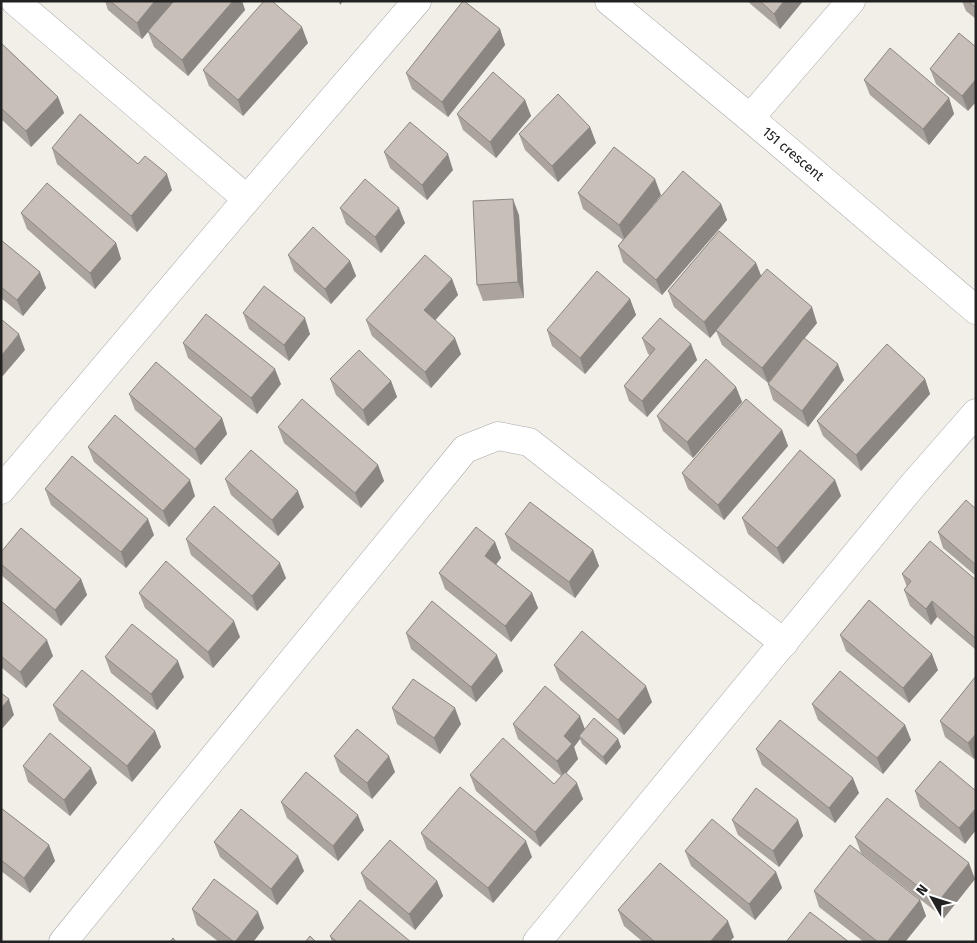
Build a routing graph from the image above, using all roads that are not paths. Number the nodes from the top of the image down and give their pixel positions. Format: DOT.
graph roads {
  1 [pos="15,1"];
  2 [pos="418,1"];
  3 [pos="609,1"];
  4 [pos="850,1"];
  5 [pos="750,118"];
  6 [pos="247,198"];
  7 [pos="976,310"];
  8 [pos="976,413"];
  9 [pos="1,490"];
  10 [pos="784,643"];
  11 [pos="63,942"];
  12 [pos="537,942"];
  1 -- 6 [label="street"];
  2 -- 6 [label="street"];
  3 -- 5 [label="street, 151 crescent"];
  4 -- 5 [label="street"];
  5 -- 7 [label="street, 151 crescent"];
  6 -- 9 [label="street"];
  8 -- 10 [label="street"];
  10 -- 11 [label="street"];
  10 -- 12 [label="street"];
}
